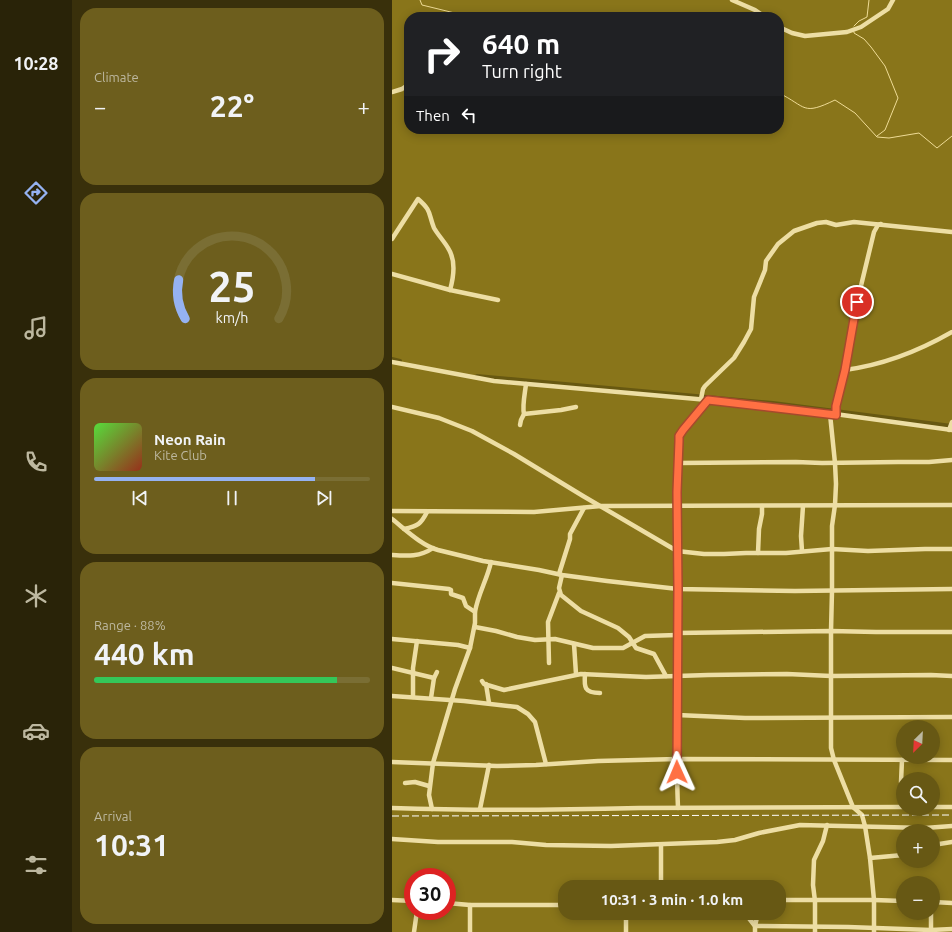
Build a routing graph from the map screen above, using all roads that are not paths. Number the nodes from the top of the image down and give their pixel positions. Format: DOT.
graph roads {
  1 [pos="732,0"];
  2 [pos="893,0"];
  3 [pos="758,12"];
  4 [pos="784,29"];
  5 [pos="404,88"];
  6 [pos="392,92"];
  7 [pos="881,224"];
  8 [pos="952,232"];
  9 [pos="392,239"];
  10 [pos="392,274"];
  11 [pos="450,290"];
  12 [pos="498,300"];
  13 [pos="952,332"];
  14 [pos="392,362"];
  15 [pos="845,370"];
  16 [pos="526,384"];
  17 [pos="702,399"];
  18 [pos="708,400"];
  19 [pos="392,407"];
  20 [pos="576,407"];
  21 [pos="524,414"];
  22 [pos="830,414"];
  23 [pos="836,415"];
  24 [pos="952,422"];
  25 [pos="520,426"];
  26 [pos="951,430"];
  27 [pos="952,460"];
  28 [pos="678,463"];
  29 [pos="835,463"];
  30 [pos="835,505"];
  31 [pos="952,505"];
  32 [pos="601,506"];
  33 [pos="677,506"];
  34 [pos="762,506"];
  35 [pos="803,506"];
  36 [pos="584,508"];
  37 [pos="392,511"];
  38 [pos="428,512"];
  39 [pos="392,519"];
  40 [pos="404,528"];
  41 [pos="433,548"];
  42 [pos="832,549"];
  43 [pos="952,549"];
  44 [pos="677,551"];
  45 [pos="802,551"];
  46 [pos="758,553"];
  47 [pos="392,555"];
  48 [pos="492,562"];
  49 [pos="561,574"];
  50 [pos="392,583"];
  51 [pos="678,589"];
  52 [pos="952,589"];
  53 [pos="832,591"];
  54 [pos="559,593"];
  55 [pos="475,612"];
  56 [pos="475,627"];
  57 [pos="830,631"];
  58 [pos="952,632"];
  59 [pos="677,634"];
  60 [pos="392,639"];
  61 [pos="548,640"];
  62 [pos="417,641"];
  63 [pos="574,644"];
  64 [pos="633,644"];
  65 [pos="470,648"];
  66 [pos="549,663"];
  67 [pos="392,668"];
  68 [pos="437,672"];
  69 [pos="413,674"];
  70 [pos="576,674"];
  71 [pos="585,674"];
  72 [pos="666,676"];
  73 [pos="831,676"];
  74 [pos="952,676"];
  75 [pos="677,677"];
  76 [pos="434,678"];
  77 [pos="482,681"];
  78 [pos="486,684"];
  79 [pos="600,693"];
  80 [pos="392,696"];
  81 [pos="413,697"];
  82 [pos="431,698"];
  83 [pos="452,700"];
  84 [pos="489,703"];
  85 [pos="677,715"];
  86 [pos="952,717"];
  87 [pos="831,718"];
  88 [pos="677,759"];
  89 [pos="834,760"];
  90 [pos="896,760"];
  91 [pos="940,760"];
  92 [pos="952,760"];
  93 [pos="392,762"];
  94 [pos="433,763"];
  95 [pos="546,764"];
  96 [pos="489,766"];
  97 [pos="406,783"];
  98 [pos="429,786"];
  99 [pos="853,807"];
  100 [pos="896,807"];
  101 [pos="940,807"];
  102 [pos="952,807"];
  103 [pos="392,808"];
  104 [pos="678,808"];
  105 [pos="432,809"];
  106 [pos="480,809"];
  107 [pos="827,825"];
  108 [pos="866,826"];
  109 [pos="952,826"];
  110 [pos="392,840"];
  111 [pos="952,842"];
  112 [pos="940,844"];
  113 [pos="661,845"];
  114 [pos="896,856"];
  115 [pos="870,858"];
  116 [pos="661,880"];
  117 [pos="392,900"];
  118 [pos="404,900"];
  119 [pos="786,900"];
  120 [pos="874,900"];
  121 [pos="815,901"];
  122 [pos="896,901"];
  123 [pos="940,902"];
  124 [pos="952,903"];
  125 [pos="456,904"];
  126 [pos="470,905"];
  127 [pos="558,906"];
  128 [pos="416,920"];
  129 [pos="626,920"];
  130 [pos="749,920"];
  131 [pos="756,920"];
  132 [pos="931,920"];
  133 [pos="755,926"];
  134 [pos="815,929"];
  135 [pos="952,929"];
  136 [pos="874,930"];
  137 [pos="931,931"];
  138 [pos="414,932"];
  139 [pos="470,932"];
  140 [pos="626,932"];
  141 [pos="755,932"];
  1 -- 3 [label="street"];
  2 -- 4 [label="street"];
  5 -- 6 [label="street"];
  7 -- 8 [label="street"];
  7 -- 15 [label="street"];
  7 -- 17 [label="street"];
  9 -- 11 [label="street"];
  10 -- 11 [label="street"];
  11 -- 12 [label="street"];
  13 -- 15 [label="street"];
  14 -- 16 [label="street"];
  15 -- 23 [label="street"];
  16 -- 17 [label="street"];
  16 -- 21 [label="street"];
  17 -- 18 [label="street"];
  18 -- 22 [label="street"];
  18 -- 28 [label="street"];
  19 -- 32 [label="street"];
  20 -- 21 [label="street"];
  21 -- 25 [label="street"];
  22 -- 23 [label="street"];
  22 -- 29 [label="street"];
  23 -- 26 [label="street"];
  24 -- 26 [label="street"];
  27 -- 29 [label="street"];
  28 -- 29 [label="street"];
  28 -- 33 [label="street"];
  29 -- 30 [label="street"];
  30 -- 31 [label="street"];
  30 -- 35 [label="street"];
  30 -- 42 [label="street"];
  32 -- 33 [label="street"];
  32 -- 36 [label="street"];
  32 -- 44 [label="street"];
  33 -- 34 [label="street"];
  33 -- 44 [label="street"];
  34 -- 35 [label="street"];
  34 -- 46 [label="street"];
  35 -- 45 [label="street"];
  36 -- 38 [label="street"];
  36 -- 49 [label="street"];
  37 -- 38 [label="street"];
  38 -- 40 [label="street"];
  39 -- 40 [label="street"];
  40 -- 41 [label="street"];
  41 -- 47 [label="street"];
  41 -- 48 [label="street"];
  42 -- 43 [label="street"];
  42 -- 45 [label="street"];
  42 -- 53 [label="street"];
  44 -- 46 [label="street"];
  44 -- 51 [label="street"];
  45 -- 46 [label="street"];
  48 -- 49 [label="street"];
  48 -- 55 [label="street"];
  49 -- 51 [label="street"];
  49 -- 54 [label="street"];
  50 -- 55 [label="street"];
  51 -- 53 [label="street"];
  51 -- 59 [label="street"];
  52 -- 53 [label="street"];
  53 -- 57 [label="street"];
  54 -- 61 [label="street"];
  54 -- 64 [label="street"];
  55 -- 56 [label="street"];
  56 -- 61 [label="street"];
  56 -- 65 [label="street"];
  57 -- 58 [label="street"];
  57 -- 59 [label="street"];
  57 -- 73 [label="street"];
  59 -- 64 [label="street"];
  59 -- 75 [label="street"];
  60 -- 62 [label="street"];
  61 -- 63 [label="street"];
  61 -- 66 [label="street"];
  62 -- 65 [label="street"];
  62 -- 69 [label="street"];
  63 -- 64 [label="street"];
  63 -- 70 [label="street"];
  64 -- 72 [label="street"];
  65 -- 83 [label="street"];
  67 -- 69 [label="street"];
  68 -- 76 [label="street"];
  69 -- 76 [label="street"];
  69 -- 81 [label="street"];
  70 -- 71 [label="street"];
  70 -- 78 [label="street"];
  71 -- 72 [label="street"];
  71 -- 79 [label="street"];
  72 -- 75 [label="street"];
  73 -- 74 [label="street"];
  73 -- 75 [label="street"];
  73 -- 87 [label="street"];
  75 -- 85 [label="street"];
  76 -- 82 [label="street"];
  77 -- 78 [label="street"];
  78 -- 84 [label="street"];
  80 -- 81 [label="street"];
  81 -- 82 [label="street"];
  82 -- 83 [label="street"];
  83 -- 84 [label="street"];
  83 -- 94 [label="street"];
  84 -- 95 [label="street"];
  85 -- 87 [label="street"];
  85 -- 88 [label="street"];
  86 -- 87 [label="street"];
  87 -- 89 [label="street"];
  88 -- 89 [label="street"];
  88 -- 95 [label="street"];
  88 -- 104 [label="street"];
  89 -- 90 [label="street"];
  89 -- 99 [label="street"];
  91 -- 92 [label="street"];
  93 -- 94 [label="street"];
  94 -- 96 [label="street"];
  94 -- 98 [label="street"];
  95 -- 96 [label="street"];
  96 -- 106 [label="street"];
  97 -- 98 [label="street"];
  98 -- 105 [label="street"];
  99 -- 100 [label="street"];
  99 -- 104 [label="street"];
  99 -- 108 [label="street"];
  101 -- 102 [label="street"];
  103 -- 105 [label="street"];
  104 -- 106 [label="street"];
  105 -- 106 [label="street"];
  107 -- 108 [label="street"];
  107 -- 113 [label="street"];
  107 -- 121 [label="street"];
  108 -- 109 [label="street"];
  108 -- 115 [label="street"];
  110 -- 113 [label="street"];
  111 -- 112 [label="street"];
  113 -- 116 [label="street"];
  114 -- 115 [label="street"];
  115 -- 120 [label="street"];
  117 -- 118 [label="street"];
  119 -- 121 [label="street"];
  120 -- 121 [label="street"];
  120 -- 122 [label="street"];
  120 -- 136 [label="street"];
  121 -- 134 [label="street"];
  123 -- 124 [label="street"];
  125 -- 126 [label="street"];
  126 -- 127 [label="street"];
  126 -- 139 [label="street"];
  128 -- 138 [label="street"];
  129 -- 140 [label="street"];
  130 -- 133 [label="street"];
  131 -- 133 [label="street"];
  132 -- 137 [label="street"];
  133 -- 134 [label="street"];
  133 -- 141 [label="street"];
  134 -- 136 [label="street"];
  135 -- 137 [label="street"];
  136 -- 137 [label="street"];
}
